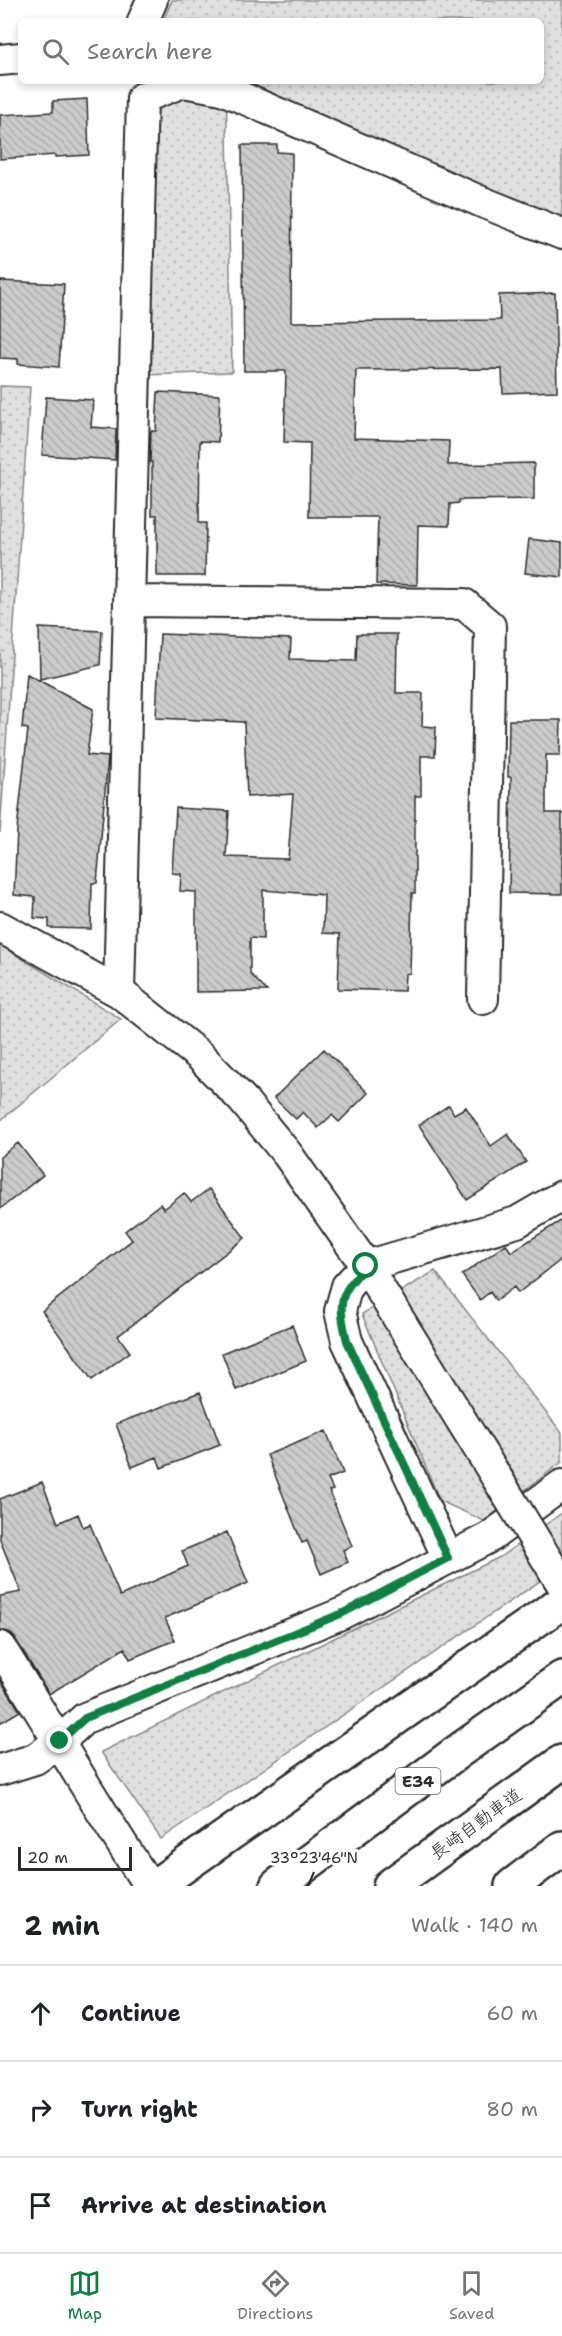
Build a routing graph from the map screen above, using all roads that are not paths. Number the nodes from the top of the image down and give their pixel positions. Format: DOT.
graph roads {
  1 [pos="152,0"];
  2 [pos="144,18"];
  3 [pos="18,58"];
  4 [pos="0,60"];
  5 [pos="170,84"];
  6 [pos="194,84"];
  7 [pos="139,89"];
  8 [pos="562,234"];
  9 [pos="129,602"];
  10 [pos="0,927"];
  11 [pos="119,992"];
  12 [pos="483,999"];
  13 [pos="562,1196"];
  14 [pos="366,1266"];
  15 [pos="562,1485"];
  16 [pos="448,1558"];
  17 [pos="562,1584"];
  18 [pos="562,1602"];
  19 [pos="0,1647"];
  20 [pos="562,1678"];
  21 [pos="60,1741"];
  22 [pos="562,1762"];
  23 [pos="0,1770"];
  24 [pos="562,1848"];
  25 [pos="148,1886"];
  26 [pos="155,1886"];
  27 [pos="277,1886"];
  28 [pos="390,1886"];
  29 [pos="512,1886"];
  1 -- 2 [label="street"];
  3 -- 4 [label="street"];
  5 -- 7 [label="street"];
  6 -- 8 [label="street"];
  7 -- 9 [label="street"];
  9 -- 11 [label="street"];
  9 -- 12 [label="street"];
  10 -- 11 [label="street"];
  11 -- 14 [label="street"];
  13 -- 14 [label="street"];
  14 -- 16 [label="street"];
  14 -- 17 [label="street, bridge"];
  15 -- 16 [label="street"];
  16 -- 21 [label="street"];
  18 -- 26 [label="highway"];
  19 -- 21 [label="street"];
  20 -- 27 [label="highway, E34"];
  21 -- 23 [label="street"];
  21 -- 25 [label="street"];
  22 -- 28 [label="highway, 長崎自動車道"];
  24 -- 29 [label="highway"];
}
